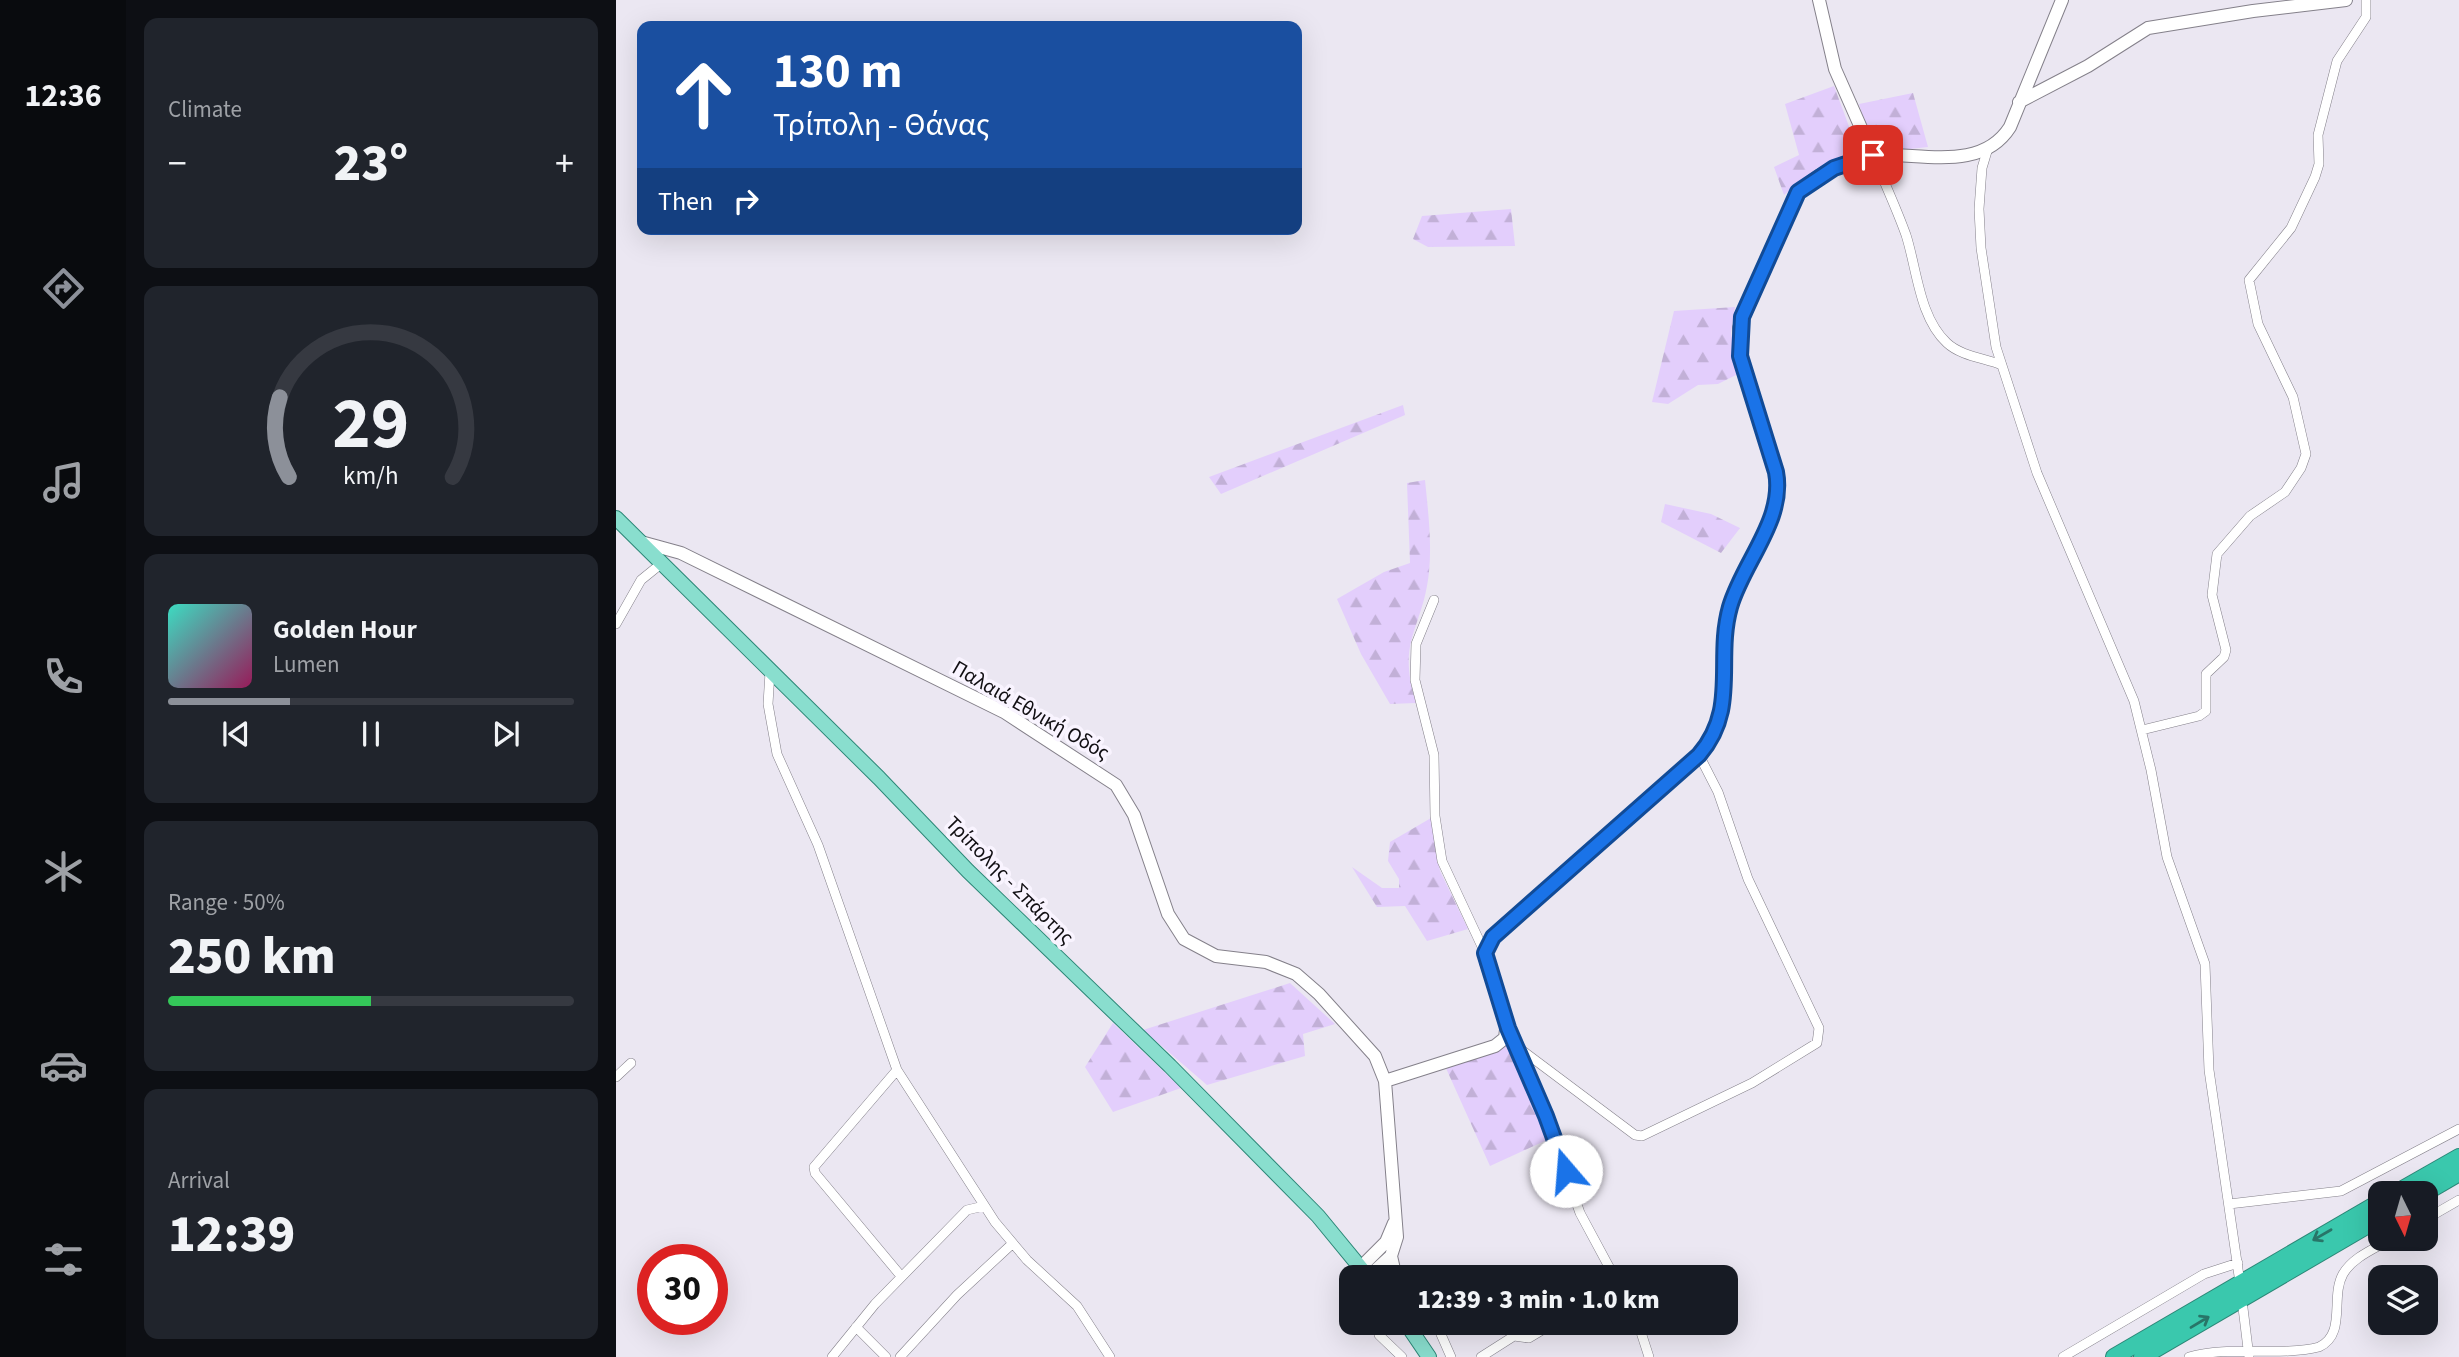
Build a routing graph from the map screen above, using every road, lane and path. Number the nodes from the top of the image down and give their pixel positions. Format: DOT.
graph roads {
  1 [pos="1819,0"];
  2 [pos="2062,0"];
  3 [pos="2346,0"];
  4 [pos="2366,0"];
  5 [pos="2019,102"];
  6 [pos="1988,148"];
  7 [pos="1873,155"];
  8 [pos="2002,365"];
  9 [pos="616,517"];
  10 [pos="640,542"];
  11 [pos="662,564"];
  12 [pos="1434,600"];
  13 [pos="616,624"];
  14 [pos="770,672"];
  15 [pos="2142,730"];
  16 [pos="1699,755"];
  17 [pos="1485,953"];
  18 [pos="1508,1028"];
  19 [pos="1515,1045"];
  20 [pos="631,1063"];
  21 [pos="897,1070"];
  22 [pos="616,1077"];
  23 [pos="1385,1081"];
  24 [pos="2459,1129"];
  25 [pos="2459,1157"];
  26 [pos="2459,1173"];
  27 [pos="2417,1181"];
  28 [pos="2438,1185"];
  29 [pos="2459,1200"];
  30 [pos="2229,1204"];
  31 [pos="984,1206"];
  32 [pos="2368,1209"];
  33 [pos="2438,1212"];
  34 [pos="1395,1219"];
  35 [pos="2368,1225"];
  36 [pos="1012,1244"];
  37 [pos="2370,1251"];
  38 [pos="1376,1254"];
  39 [pos="1391,1256"];
  40 [pos="2238,1263"];
  41 [pos="1359,1265"];
  42 [pos="1371,1265"];
  43 [pos="1380,1265"];
  44 [pos="1393,1265"];
  45 [pos="1608,1265"];
  46 [pos="901,1276"];
  47 [pos="2239,1276"];
  48 [pos="2243,1308"];
  49 [pos="856,1327"];
  50 [pos="1379,1335"];
  51 [pos="1406,1335"];
  52 [pos="1414,1335"];
  53 [pos="1441,1335"];
  54 [pos="1533,1335"];
  55 [pos="1642,1335"];
  56 [pos="2249,1355"];
  57 [pos="832,1357"];
  58 [pos="886,1357"];
  59 [pos="901,1357"];
  60 [pos="1110,1357"];
  61 [pos="1402,1357"];
  62 [pos="1421,1357"];
  63 [pos="1429,1357"];
  64 [pos="1451,1357"];
  65 [pos="1481,1357"];
  66 [pos="1649,1357"];
  67 [pos="2063,1357"];
  68 [pos="2114,1357"];
  69 [pos="2142,1357"];
  70 [pos="2189,1357"];
  1 -- 7 [label="main road"];
  2 -- 5 [label="main road"];
  3 -- 5 [label="main road"];
  4 -- 15 [label="street"];
  5 -- 6 [label="main road"];
  6 -- 7 [label="main road"];
  6 -- 8 [label="street"];
  7 -- 8 [label="street"];
  7 -- 16 [label="main road"];
  8 -- 15 [label="street"];
  9 -- 10 [label="main road, Τρίπολης - Σπάρτης"];
  10 -- 11 [label="main road, Τρίπολης - Σπάρτης"];
  10 -- 23 [label="main road, Παλαιά Εθνική Οδός"];
  11 -- 13 [label="street"];
  11 -- 14 [label="main road, Τρίπολης - Σπάρτης"];
  12 -- 17 [label="street"];
  14 -- 21 [label="street"];
  14 -- 41 [label="main road, Τρίπολης - Σπάρτης"];
  15 -- 30 [label="street"];
  16 -- 17 [label="main road"];
  16 -- 19 [label="street"];
  17 -- 18 [label="main road"];
  18 -- 19 [label="street"];
  18 -- 23 [label="main road"];
  19 -- 45 [label="street"];
  20 -- 22 [label="street"];
  21 -- 31 [label="street"];
  21 -- 46 [label="street"];
  23 -- 34 [label="main road, Παλαιά Εθνική Οδός"];
  24 -- 30 [label="street"];
  25 -- 27 [label="highway"];
  26 -- 28 [label="highway"];
  29 -- 33 [label="street"];
  30 -- 40 [label="street"];
  31 -- 36 [label="street"];
  31 -- 46 [label="street"];
  32 -- 68 [label="highway, one-way"];
  34 -- 38 [label="main road"];
  34 -- 39 [label="main road, Παλαιά Εθνική Οδός"];
  69 -- 35 [label="highway, one-way"];
  36 -- 59 [label="street"];
  36 -- 60 [label="street"];
  37 -- 56 [label="street"];
  38 -- 39 [label="main road"];
  38 -- 42 [label="main road"];
  39 -- 43 [label="main road"];
  39 -- 44 [label="main road"];
  40 -- 47 [label="street"];
  40 -- 67 [label="street"];
  46 -- 49 [label="street"];
  48 -- 56 [label="street"];
  49 -- 57 [label="street"];
  49 -- 58 [label="street"];
  50 -- 61 [label="street"];
  51 -- 62 [label="main road"];
  52 -- 63 [label="main road"];
  53 -- 64 [label="street"];
  54 -- 65 [label="street"];
  55 -- 66 [label="street"];
  56 -- 70 [label="street"];
}
